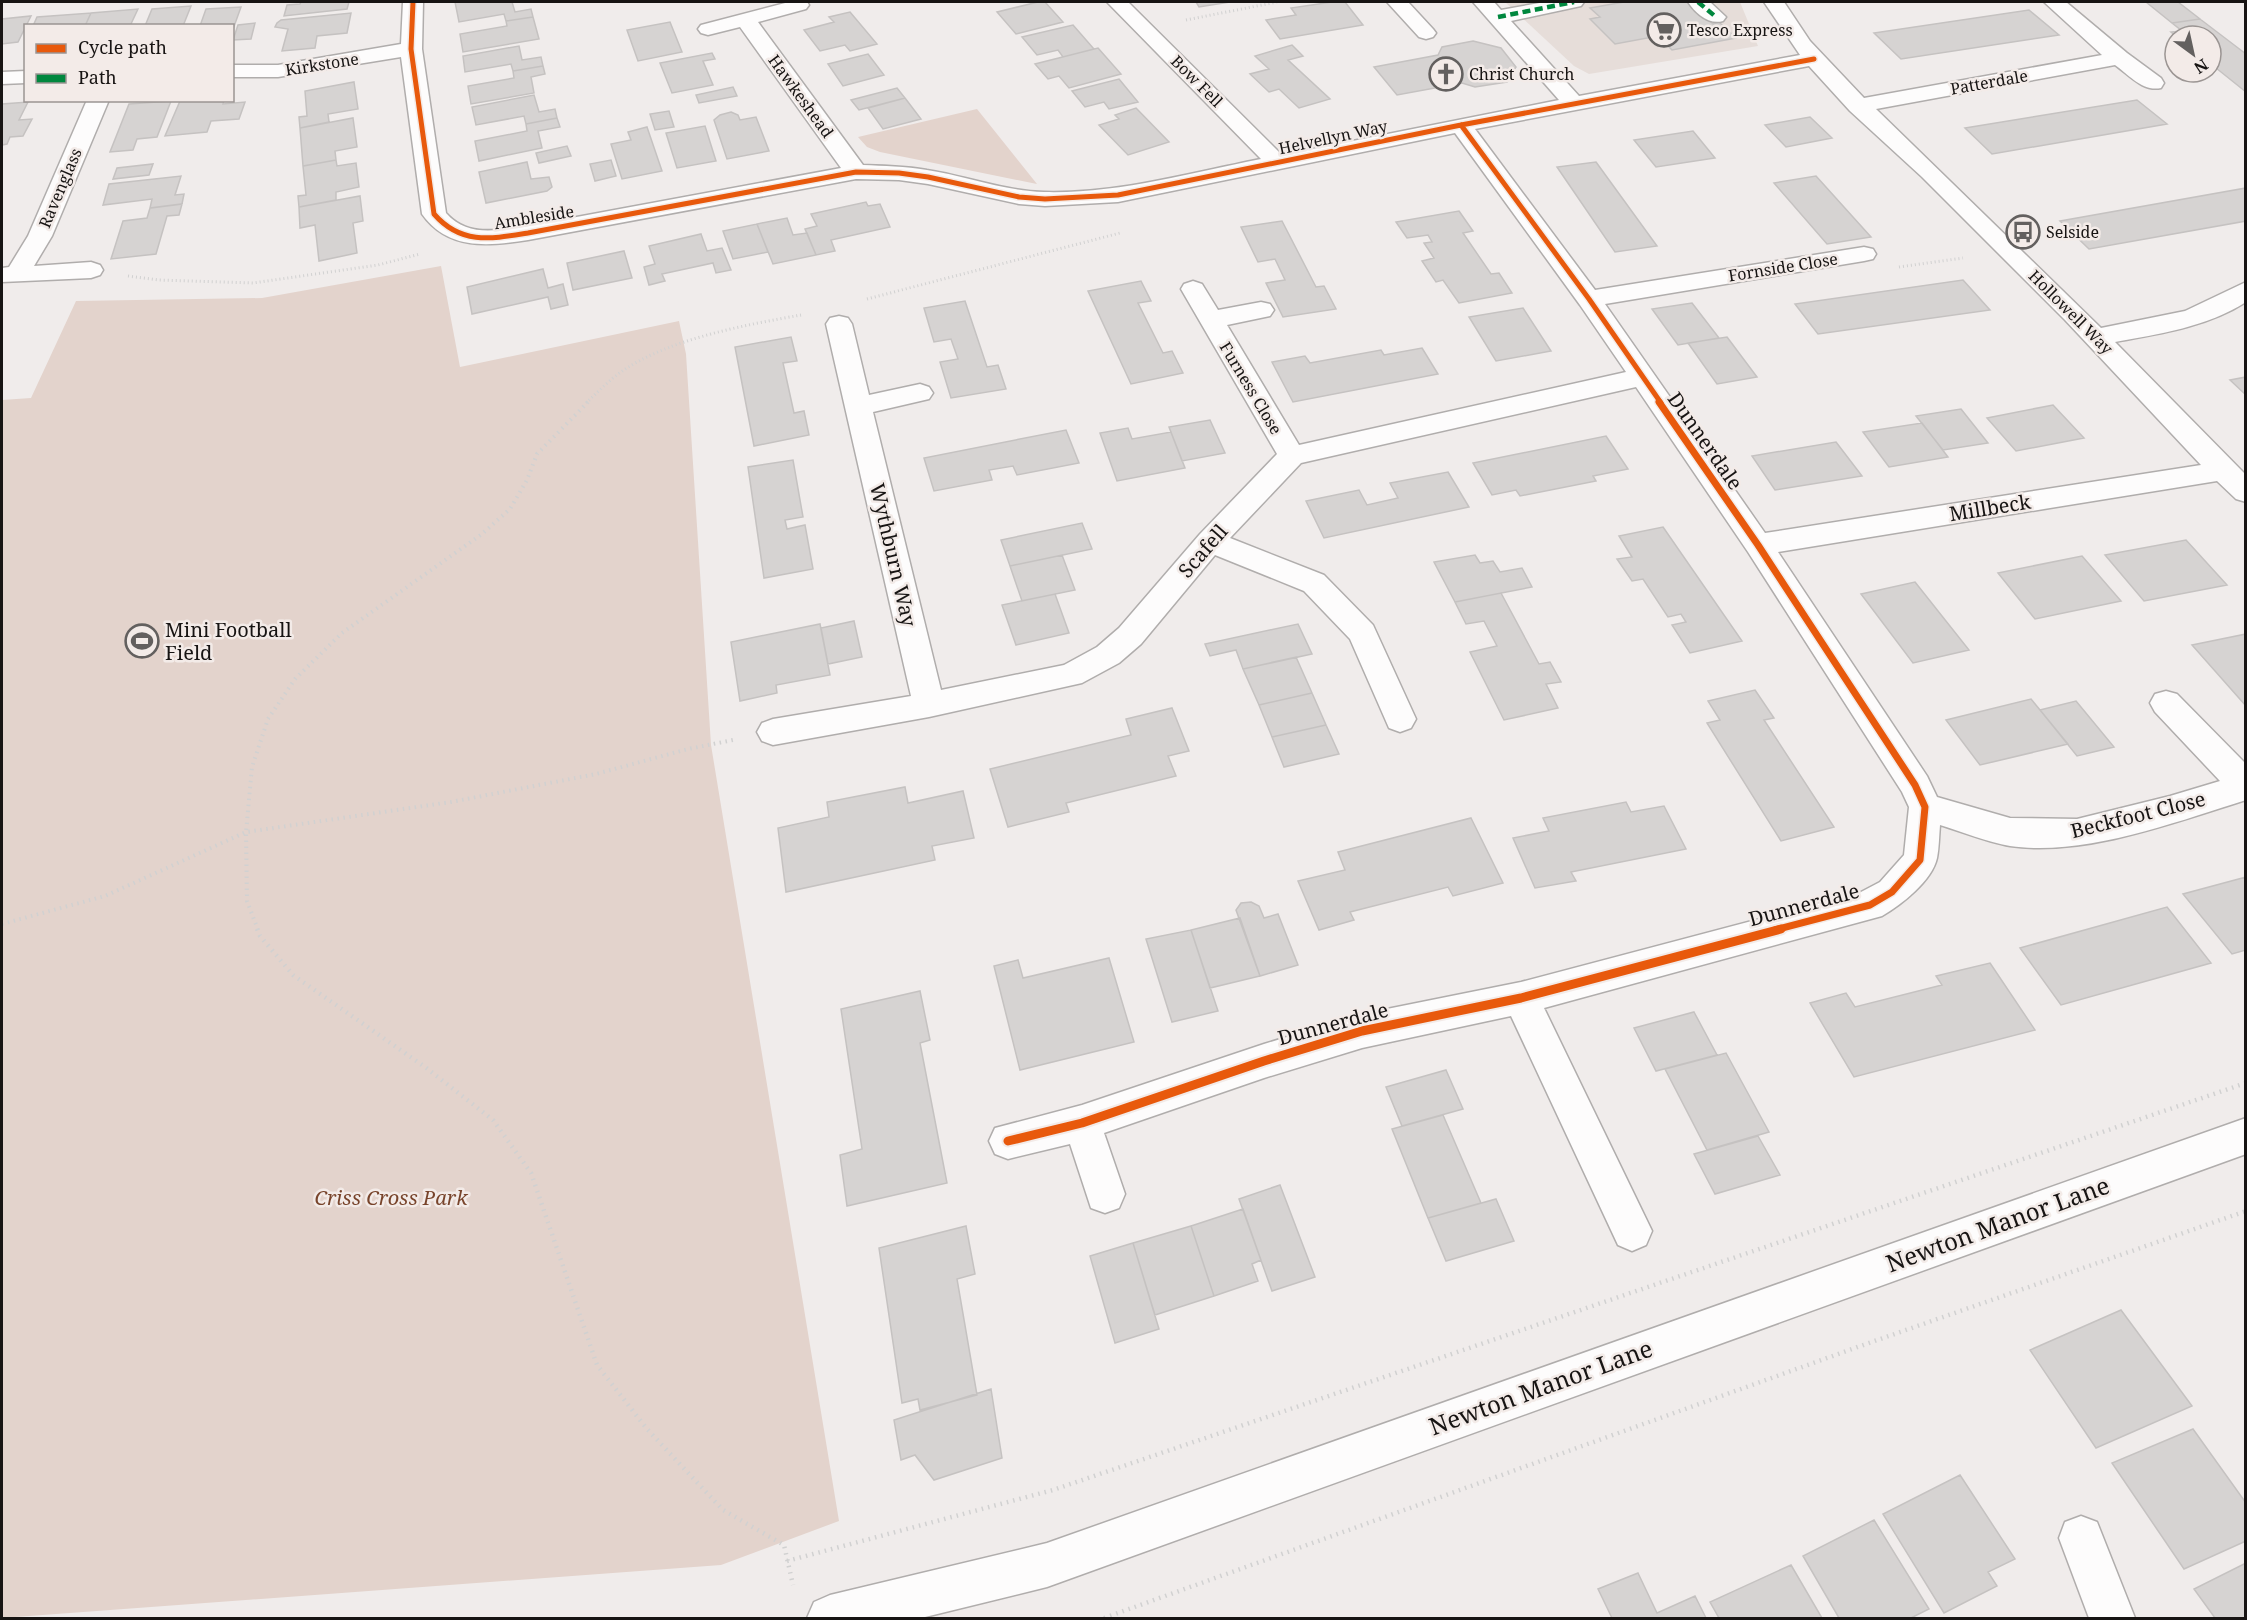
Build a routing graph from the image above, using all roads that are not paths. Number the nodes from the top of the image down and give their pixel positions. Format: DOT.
graph roads {
  1 [pos="413,2"];
  2 [pos="1117,2"];
  3 [pos="1397,2"];
  4 [pos="1574,2"];
  5 [pos="1698,2"];
  6 [pos="1774,2"];
  7 [pos="2054,2"];
  8 [pos="799,5"];
  9 [pos="1490,9"];
  10 [pos="1716,17"];
  11 [pos="746,20"];
  12 [pos="708,29"];
  13 [pos="1426,33"];
  14 [pos="411,49"];
  15 [pos="2119,58"];
  16 [pos="1814,59"];
  17 [pos="234,71"];
  18 [pos="24,77"];
  19 [pos="2,78"];
  20 [pos="2153,83"];
  21 [pos="97,102"];
  22 [pos="1574,104"];
  23 [pos="1858,106"];
  24 [pos="1461,125"];
  25 [pos="1277,162"];
  26 [pos="856,172"];
  27 [pos="1864,254"];
  28 [pos="91,270"];
  29 [pos="9,274"];
  30 [pos="1193,289"];
  31 [pos="2246,290"];
  32 [pos="1589,299"];
  33 [pos="1261,310"];
  34 [pos="1211,320"];
  35 [pos="839,324"];
  36 [pos="2098,337"];
  37 [pos="1640,377"];
  38 [pos="920,393"];
  39 [pos="858,406"];
  40 [pos="1292,456"];
  41 [pos="2222,471"];
  42 [pos="2246,492"];
  43 [pos="1210,541"];
  44 [pos="1758,545"];
  45 [pos="2166,703"];
  46 [pos="929,705"];
  47 [pos="1401,719"];
  48 [pos="773,732"];
  49 [pos="2246,786"];
  50 [pos="1925,807"];
  51 [pos="1521,998"];
  52 [pos="1082,1123"];
  53 [pos="2246,1137"];
  54 [pos="1008,1141"];
  55 [pos="1105,1194"];
  56 [pos="1632,1231"];
  57 [pos="2081,1538"];
  58 [pos="830,1618"];
  59 [pos="2112,1618"];
  1 -- 14 [label="street, Ambleside"];
  2 -- 25 [label="street, Bow Fell"];
  3 -- 13 [label="street"];
  4 -- 9 [label="street"];
  5 -- 10 [label="street"];
  6 -- 16 [label="street, Hollowell Way"];
  7 -- 15 [label="street"];
  8 -- 11 [label="street"];
  9 -- 22 [label="street"];
  11 -- 12 [label="street"];
  11 -- 26 [label="street, Hawkeshead"];
  14 -- 17 [label="street, Kirkstone"];
  14 -- 26 [label="street, Ambleside"];
  15 -- 20 [label="street"];
  15 -- 23 [label="street, Patterdale"];
  16 -- 22 [label="street, Helvellyn Way"];
  16 -- 23 [label="street, Hollowell Way"];
  18 -- 19 [label="street"];
  21 -- 29 [label="street, Ravenglass"];
  22 -- 24 [label="street, Helvellyn Way"];
  23 -- 36 [label="street, Hollowell Way"];
  24 -- 25 [label="street, Helvellyn Way"];
  24 -- 32 [label="street, Dunnerdale"];
  25 -- 26 [label="street, Helvellyn Way"];
  27 -- 32 [label="street, Fornside Close"];
  28 -- 29 [label="street, Ravenglass"];
  30 -- 34 [label="street, Furness Close"];
  31 -- 36 [label="street"];
  32 -- 37 [label="street, Dunnerdale"];
  33 -- 34 [label="street, Furness Close"];
  34 -- 40 [label="street, Furness Close"];
  35 -- 39 [label="street, Wythburn Way"];
  36 -- 41 [label="street, Hollowell Way"];
  37 -- 40 [label="street"];
  37 -- 44 [label="street, Dunnerdale"];
  38 -- 39 [label="street"];
  39 -- 46 [label="street, Wythburn Way"];
  40 -- 43 [label="street, Scafell"];
  41 -- 42 [label="street, Hollowell Way"];
  41 -- 44 [label="street, Millbeck"];
  43 -- 46 [label="street, Scafell"];
  43 -- 47 [label="street"];
  44 -- 50 [label="street, Dunnerdale"];
  45 -- 49 [label="street, Beckfoot Close"];
  46 -- 48 [label="street, Scafell"];
  49 -- 50 [label="street, Beckfoot Close"];
  50 -- 51 [label="street, Dunnerdale"];
  51 -- 52 [label="street, Dunnerdale"];
  51 -- 56 [label="street"];
  52 -- 54 [label="street, Dunnerdale"];
  52 -- 55 [label="street"];
  53 -- 58 [label="street, Newton Manor Lane"];
  57 -- 59 [label="street"];
}
